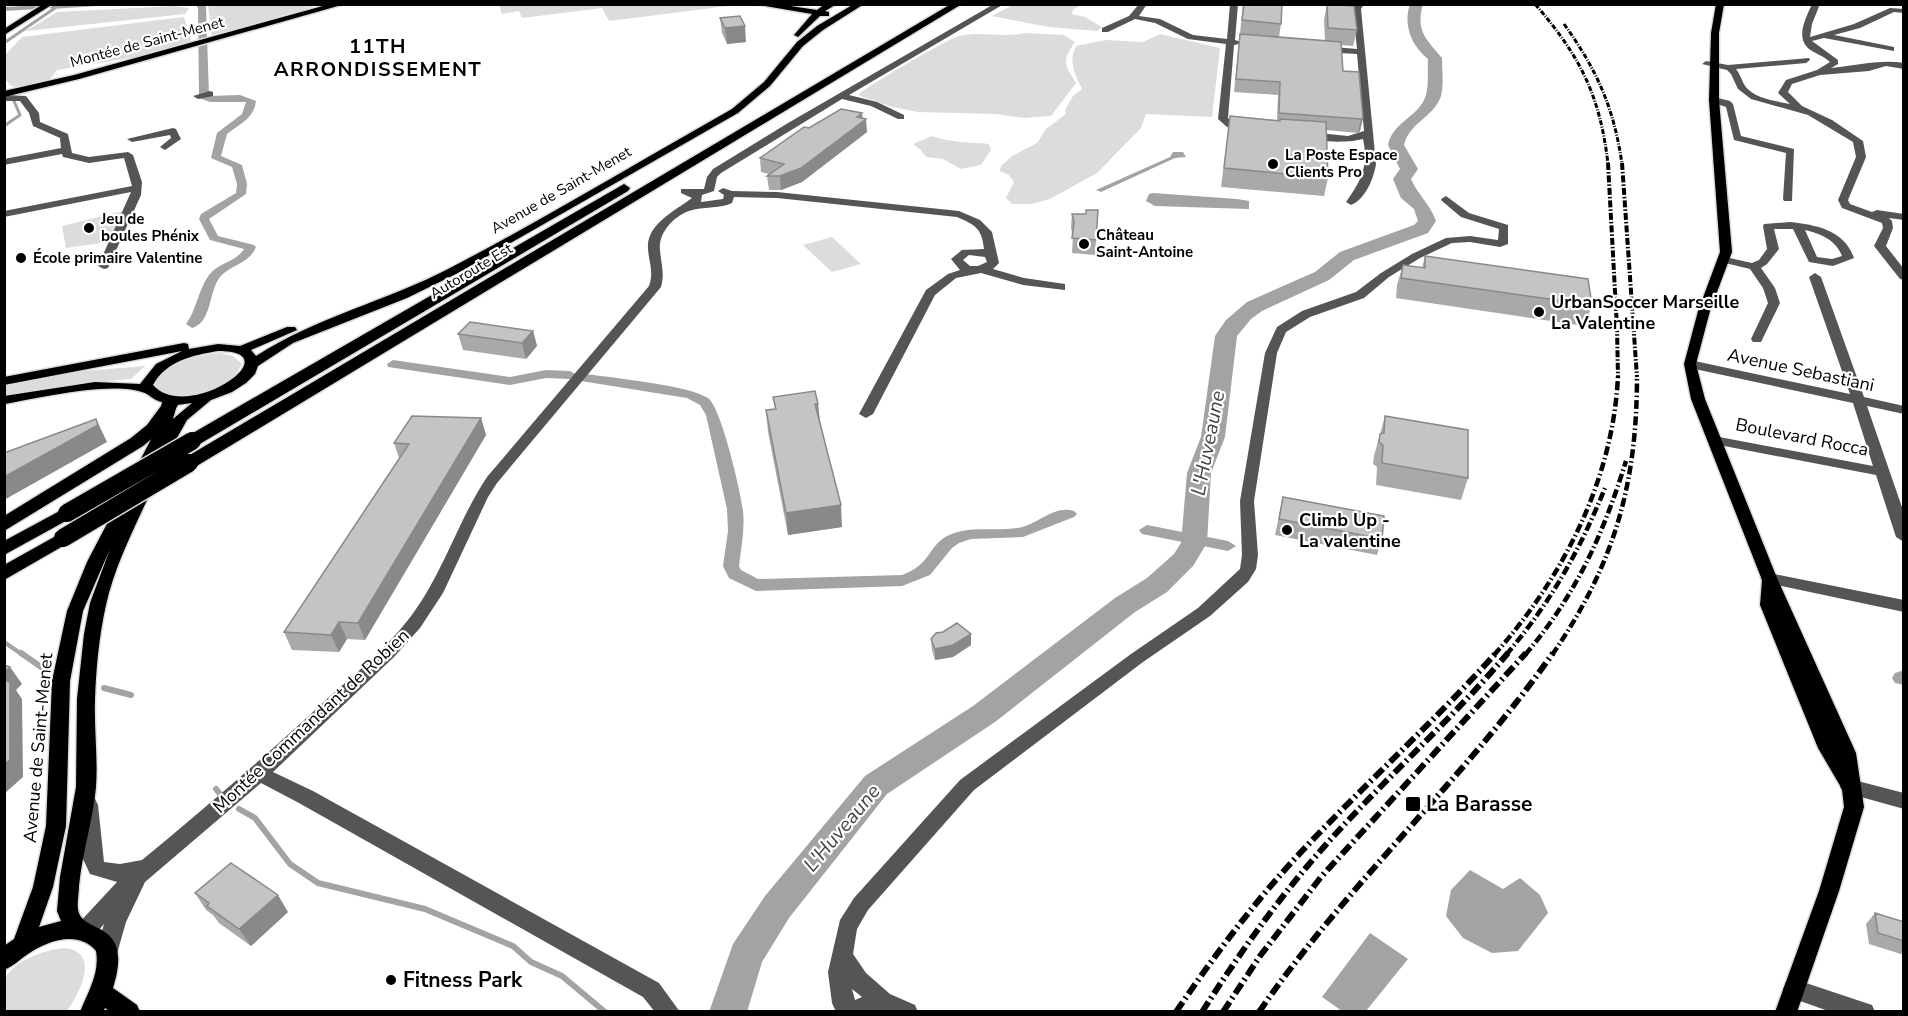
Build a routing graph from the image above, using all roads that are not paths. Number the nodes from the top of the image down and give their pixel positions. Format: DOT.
graph roads {
  1 [pos="49,4"];
  2 [pos="342,4"];
  3 [pos="758,4"];
  4 [pos="818,4"];
  5 [pos="833,4"];
  6 [pos="939,4"];
  7 [pos="957,4"];
  8 [pos="1000,4"];
  9 [pos="1143,4"];
  10 [pos="1234,4"];
  11 [pos="1360,4"];
  12 [pos="1720,4"];
  13 [pos="1816,4"];
  14 [pos="763,5"];
  15 [pos="857,6"];
  16 [pos="1904,11"];
  17 [pos="1134,16"];
  18 [pos="814,18"];
  19 [pos="1105,30"];
  20 [pos="4,33"];
  21 [pos="1825,36"];
  22 [pos="1807,40"];
  23 [pos="1232,42"];
  24 [pos="1254,44"];
  25 [pos="1308,48"];
  26 [pos="1891,49"];
  27 [pos="1360,50"];
  28 [pos="1806,60"];
  29 [pos="1710,64"];
  30 [pos="1904,66"];
  31 [pos="1728,67"];
  32 [pos="1819,72"];
  33 [pos="57,82"];
  34 [pos="210,94"];
  35 [pos="4,95"];
  36 [pos="198,96"];
  37 [pos="840,96"];
  38 [pos="23,98"];
  39 [pos="1714,100"];
  40 [pos="1797,108"];
  41 [pos="901,117"];
  42 [pos="130,127"];
  43 [pos="1254,130"];
  44 [pos="1298,134"];
  45 [pos="1366,135"];
  46 [pos="132,139"];
  47 [pos="165,147"];
  48 [pos="66,150"];
  49 [pos="128,155"];
  50 [pos="4,162"];
  51 [pos="137,188"];
  52 [pos="681,191"];
  53 [pos="703,195"];
  54 [pos="730,197"];
  55 [pos="1446,199"];
  56 [pos="1788,200"];
  57 [pos="1351,202"];
  58 [pos="940,212"];
  59 [pos="1868,213"];
  60 [pos="4,214"];
  61 [pos="1904,217"];
  62 [pos="1798,228"];
  63 [pos="972,251"];
  64 [pos="992,259"];
  65 [pos="1725,260"];
  66 [pos="104,266"];
  67 [pos="1754,267"];
  68 [pos="977,269"];
  69 [pos="955,270"];
  70 [pos="1010,275"];
  71 [pos="1815,277"];
  72 [pos="1904,277"];
  73 [pos="1061,287"];
  74 [pos="362,304"];
  75 [pos="1757,339"];
  76 [pos="241,350"];
  77 [pos="174,359"];
  78 [pos="1690,363"];
  79 [pos="252,364"];
  80 [pos="73,368"];
  81 [pos="4,381"];
  82 [pos="210,396"];
  83 [pos="160,398"];
  84 [pos="4,400"];
  85 [pos="1858,401"];
  86 [pos="1904,410"];
  87 [pos="866,414"];
  88 [pos="1714,440"];
  89 [pos="1882,472"];
  90 [pos="4,525"];
  91 [pos="1904,537"];
  92 [pos="4,549"];
  93 [pos="4,573"];
  94 [pos="1768,578"];
  95 [pos="1904,606"];
  96 [pos="260,772"];
  97 [pos="86,787"];
  98 [pos="1850,787"];
  99 [pos="1904,801"];
  100 [pos="148,867"];
  101 [pos="81,931"];
  102 [pos="23,944"];
  103 [pos="108,950"];
  104 [pos="843,957"];
  105 [pos="4,960"];
  106 [pos="1794,989"];
  107 [pos="97,1002"];
  108 [pos="884,1003"];
  109 [pos="129,1011"];
  110 [pos="669,1011"];
  111 [pos="852,1011"];
  112 [pos="907,1011"];
  113 [pos="1786,1011"];
  114 [pos="1864,1011"];
  1 -- 20 [label="main road"];
  2 -- 33 [label="main road, Montée de Saint-Menet"];
  3 -- 14 [label="main road"];
  4 -- 14 [label="main road"];
  5 -- 18 [label="main road, Avenue de Saint-Menet"];
  6 -- 92 [label="highway, Autoroute Est, bridge"];
  7 -- 93 [label="highway, Autoroute Est, bridge"];
  8 -- 37 [label="street, Montée Commandant de Robien"];
  9 -- 17 [label="street"];
  10 -- 23 [label="street"];
  11 -- 27 [label="street"];
  12 -- 29 [label="main road"];
  13 -- 22 [label="street"];
  14 -- 18 [label="main road"];
  15 -- 18 [label="main road"];
  15 -- 79 [label="main road, Avenue de Saint-Menet"];
  16 -- 21 [label="street"];
  17 -- 19 [label="street"];
  17 -- 23 [label="street"];
  18 -- 74 [label="main road, Avenue de Saint-Menet"];
  21 -- 22 [label="street"];
  21 -- 26 [label="street"];
  22 -- 32 [label="street"];
  23 -- 24 [label="street"];
  23 -- 43 [label="street"];
  25 -- 27 [label="street"];
  27 -- 45 [label="street"];
  28 -- 31 [label="street"];
  29 -- 31 [label="street"];
  29 -- 39 [label="main road"];
  30 -- 32 [label="street"];
  31 -- 40 [label="street"];
  32 -- 40 [label="street"];
  33 -- 35 [label="main road, Montée de Saint-Menet"];
  33 -- 38 [label="street"];
  34 -- 36 [label="street"];
  35 -- 38 [label="street"];
  37 -- 41 [label="street"];
  37 -- 53 [label="street, Montée Commandant de Robien"];
  38 -- 48 [label="street"];
  39 -- 56 [label="street"];
  39 -- 65 [label="main road"];
  40 -- 59 [label="street"];
  42 -- 46 [label="street"];
  44 -- 45 [label="street"];
  45 -- 57 [label="street"];
  46 -- 47 [label="street"];
  46 -- 49 [label="street"];
  48 -- 49 [label="street"];
  48 -- 50 [label="street"];
  49 -- 51 [label="street"];
  51 -- 60 [label="street"];
  51 -- 66 [label="street"];
  52 -- 53 [label="street"];
  53 -- 54 [label="street"];
  53 -- 54 [label="street, Montée Commandant de Robien"];
  53 -- 96 [label="street, Montée Commandant de Robien"];
  54 -- 58 [label="street, Montée Commandant de Robien"];
  55 -- 104 [label="street"];
  58 -- 63 [label="street"];
  58 -- 64 [label="street"];
  59 -- 61 [label="street"];
  59 -- 72 [label="street"];
  62 -- 62 [label="street"];
  62 -- 67 [label="street"];
  63 -- 64 [label="street"];
  63 -- 69 [label="street"];
  64 -- 68 [label="street"];
  64 -- 70 [label="street"];
  65 -- 67 [label="street"];
  65 -- 78 [label="main road"];
  67 -- 75 [label="street"];
  68 -- 69 [label="street"];
  68 -- 70 [label="street"];
  69 -- 87 [label="street"];
  70 -- 73 [label="street"];
  71 -- 85 [label="street"];
  74 -- 76 [label="main road, Avenue de Saint-Menet"];
  74 -- 80 [label="main road"];
  76 -- 77 [label="main road"];
  76 -- 79 [label="main road"];
  77 -- 80 [label="main road"];
  77 -- 83 [label="main road, Avenue de Saint-Menet"];
  78 -- 85 [label="street, Avenue Sebastiani"];
  78 -- 88 [label="main road"];
  79 -- 82 [label="main road, Avenue de Saint-Menet"];
  80 -- 81 [label="main road"];
  82 -- 83 [label="main road"];
  82 -- 97 [label="main road"];
  83 -- 84 [label="main road"];
  83 -- 90 [label="highway"];
  83 -- 102 [label="main road, Avenue de Saint-Menet"];
  85 -- 86 [label="street, Avenue Sebastiani"];
  85 -- 89 [label="street"];
  88 -- 89 [label="street, Boulevard Rocca"];
  88 -- 94 [label="main road"];
  89 -- 91 [label="street"];
  94 -- 95 [label="street"];
  94 -- 98 [label="main road"];
  96 -- 100 [label="street, Montée Commandant de Robien"];
  96 -- 110 [label="street"];
  97 -- 100 [label="street, Montée Commandant de Robien"];
  97 -- 101 [label="main road"];
  98 -- 99 [label="street"];
  98 -- 106 [label="main road"];
  100 -- 101 [label="street, Montée Commandant de Robien"];
  100 -- 103 [label="street, Montée Commandant de Robien"];
  101 -- 102 [label="main road"];
  101 -- 103 [label="main road"];
  102 -- 105 [label="main road"];
  103 -- 107 [label="main road"];
  104 -- 108 [label="street"];
  104 -- 111 [label="street"];
  106 -- 113 [label="main road"];
  106 -- 114 [label="street"];
  107 -- 109 [label="main road"];
  108 -- 111 [label="street"];
  108 -- 112 [label="street"];
}
